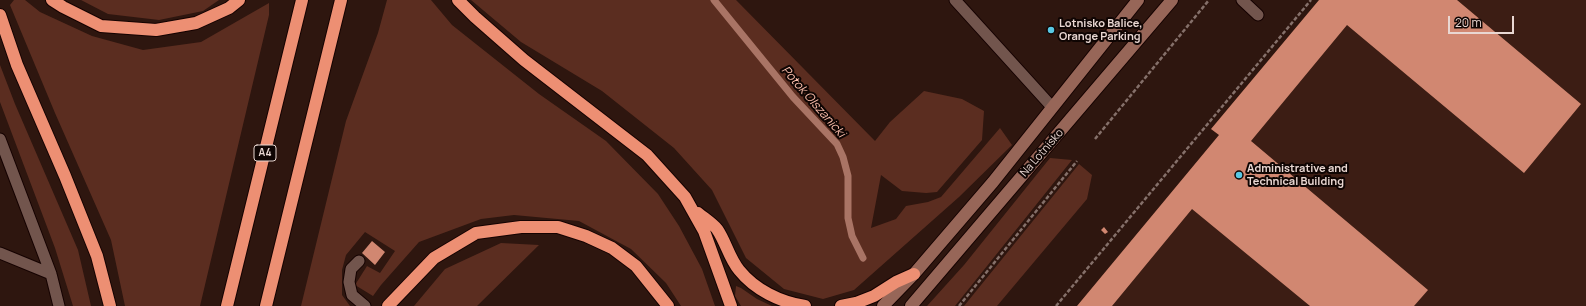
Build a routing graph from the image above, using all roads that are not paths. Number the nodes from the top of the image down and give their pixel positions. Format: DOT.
graph roads {
  1 [pos="52,0"];
  2 [pos="239,0"];
  3 [pos="302,0"];
  4 [pos="341,0"];
  5 [pos="458,0"];
  6 [pos="956,0"];
  7 [pos="1138,0"];
  8 [pos="1172,0"];
  9 [pos="1242,0"];
  10 [pos="0,15"];
  11 [pos="1258,15"];
  12 [pos="1052,107"];
  13 [pos="0,140"];
  14 [pos="689,205"];
  15 [pos="0,253"];
  16 [pos="359,261"];
  17 [pos="51,274"];
  18 [pos="914,274"];
  19 [pos="59,306"];
  20 [pos="110,306"];
  21 [pos="227,306"];
  22 [pos="266,306"];
  23 [pos="365,306"];
  24 [pos="388,306"];
  25 [pos="668,306"];
  26 [pos="731,306"];
  27 [pos="805,306"];
  28 [pos="841,306"];
  29 [pos="883,306"];
  30 [pos="911,306"];
  1 -- 2 [label="highway"];
  3 -- 21 [label="highway, A4"];
  4 -- 22 [label="highway"];
  5 -- 14 [label="highway"];
  6 -- 12 [label="lane"];
  7 -- 12 [label="main road, Na Lotnisko"];
  8 -- 30 [label="main road, Na Lotnisko"];
  9 -- 11 [label="lane"];
  10 -- 20 [label="highway"];
  12 -- 18 [label="main road, Na Lotnisko"];
  13 -- 17 [label="lane"];
  14 -- 26 [label="highway"];
  14 -- 27 [label="highway"];
  15 -- 17 [label="lane"];
  16 -- 23 [label="lane"];
  17 -- 19 [label="lane"];
  18 -- 28 [label="highway"];
  18 -- 29 [label="main road, Na Lotnisko"];
  24 -- 25 [label="highway"];
}
